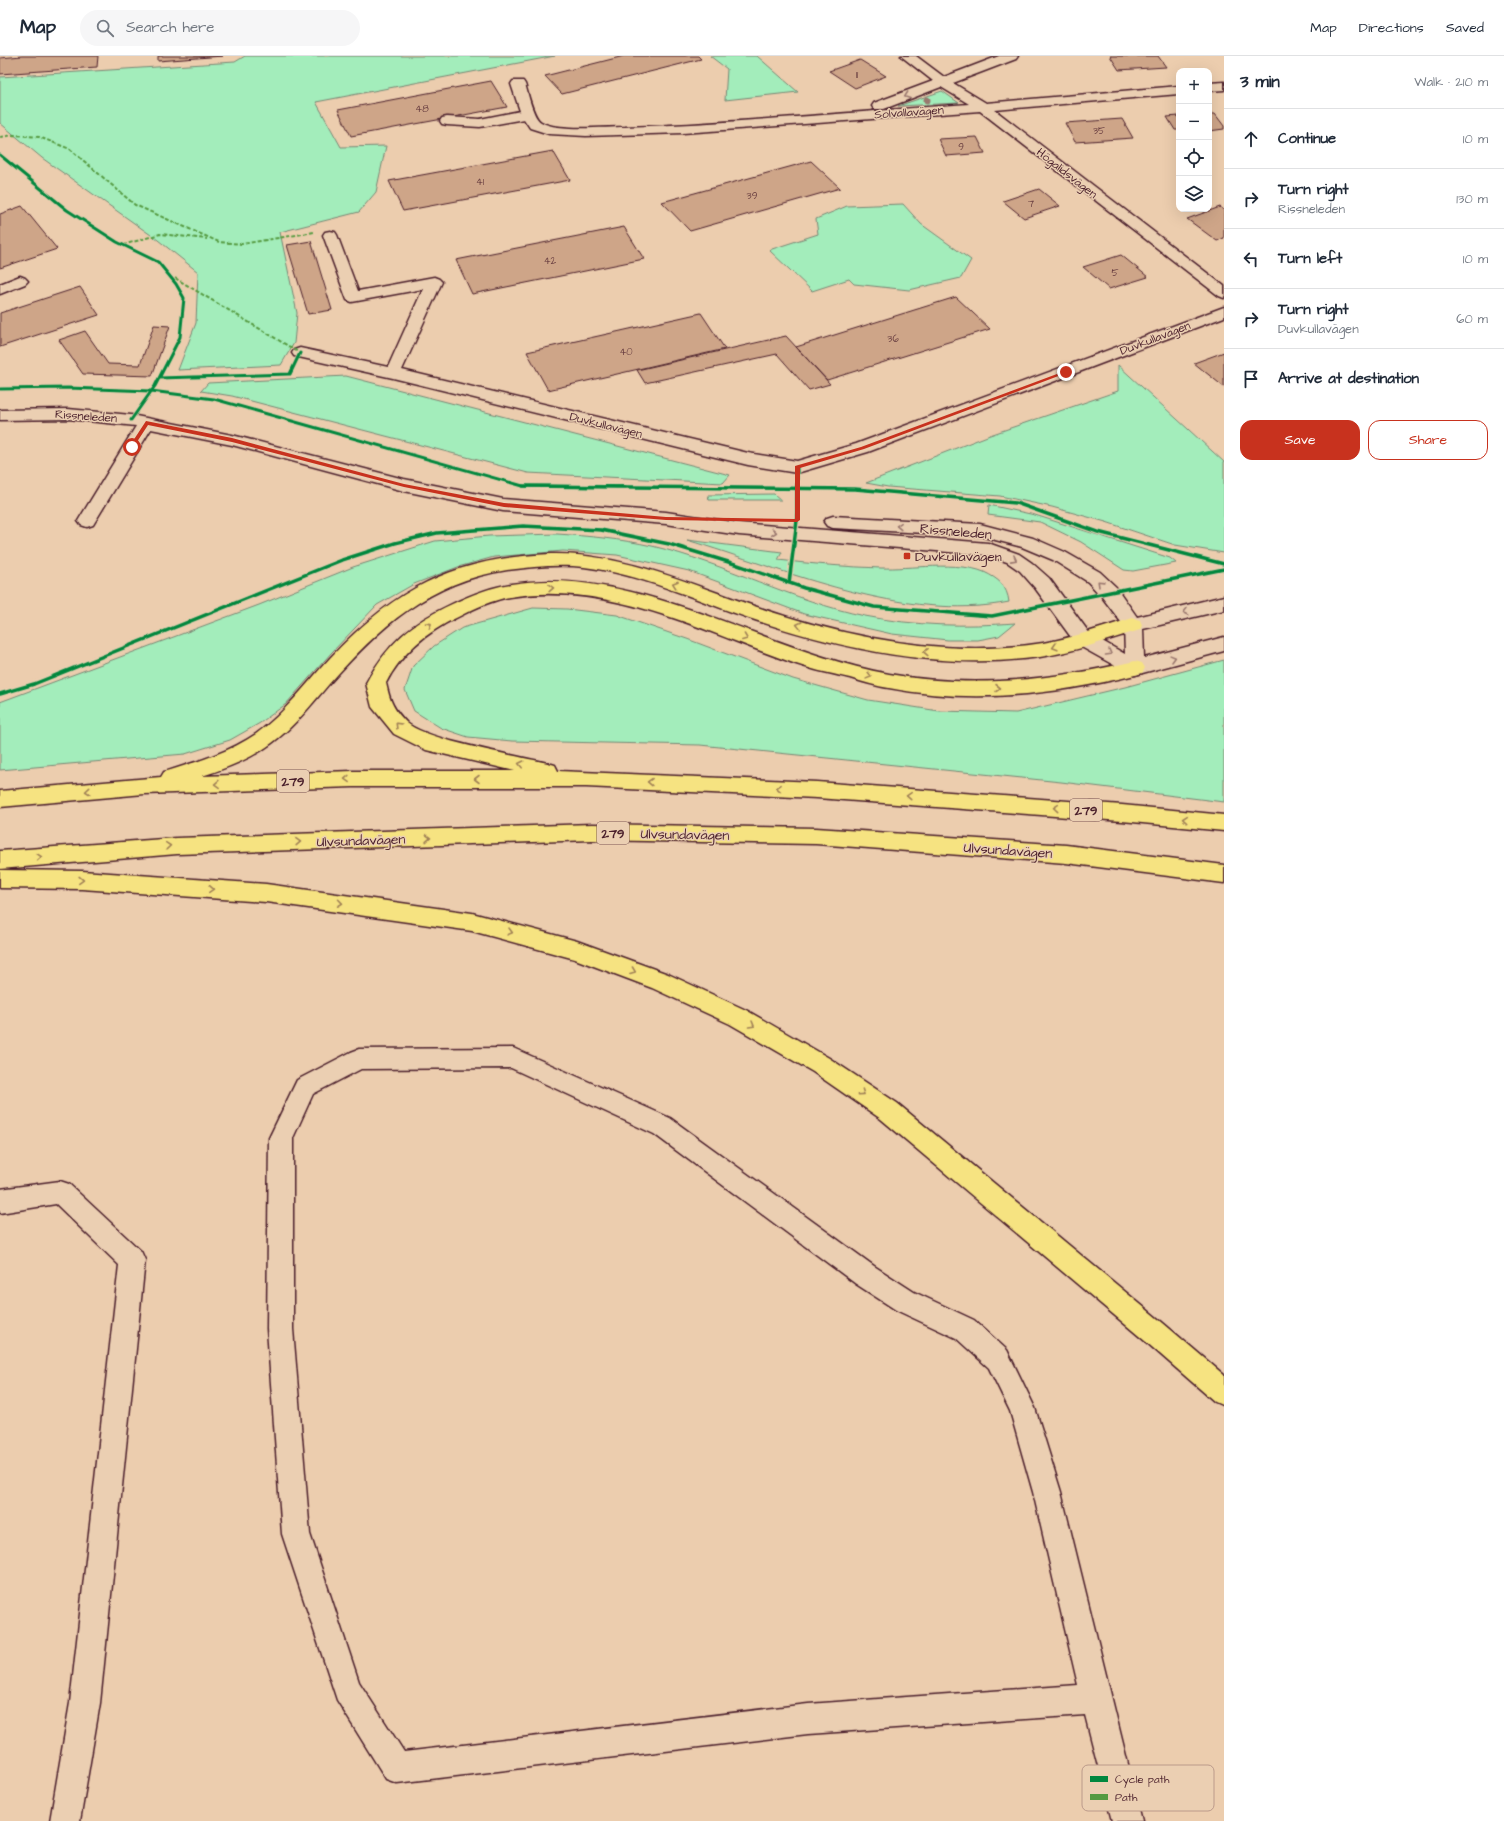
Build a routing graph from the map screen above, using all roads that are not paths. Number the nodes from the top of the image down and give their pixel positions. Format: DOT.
graph roads {
  1 [pos="908,56"];
  2 [pos="1011,56"];
  3 [pos="944,83"];
  4 [pos="518,84"];
  5 [pos="1224,86"];
  6 [pos="1212,87"];
  7 [pos="1176,90"];
  8 [pos="982,107"];
  9 [pos="528,114"];
  10 [pos="856,115"];
  11 [pos="447,122"];
  12 [pos="330,235"];
  13 [pos="20,281"];
  14 [pos="0,289"];
  15 [pos="1224,293"];
  16 [pos="1224,312"];
  17 [pos="300,353"];
  18 [pos="393,373"];
  19 [pos="0,415"];
  20 [pos="146,423"];
  21 [pos="666,518"];
  22 [pos="87,520"];
  23 [pos="1224,603"];
  24 [pos="1133,625"];
  25 [pos="1083,639"];
  26 [pos="1224,644"];
  27 [pos="1135,668"];
  28 [pos="586,780"];
  29 [pos="144,786"];
  30 [pos="0,799"];
  31 [pos="1224,823"];
  32 [pos="0,860"];
  33 [pos="1224,874"];
  34 [pos="0,879"];
  35 [pos="0,1201"];
  36 [pos="1224,1393"];
  37 [pos="1096,1699"];
  38 [pos="1113,1765"];
  39 [pos="1124,1811"];
  40 [pos="65,1821"];
  41 [pos="1127,1821"];
  1 -- 3 [label="street, Högalidsvägen"];
  2 -- 3 [label="street"];
  3 -- 8 [label="street, Högalidsvägen"];
  3 -- 10 [label="street, one-way"];
  4 -- 9 [label="street"];
  5 -- 6 [label="street"];
  7 -- 8 [label="street, Solvallavägen"];
  8 -- 10 [label="street, Solvallavägen"];
  8 -- 15 [label="street, Högalidsvägen"];
  9 -- 10 [label="street, Solvallavägen"];
  9 -- 11 [label="street"];
  12 -- 18 [label="street"];
  13 -- 14 [label="street"];
  16 -- 18 [label="street, Duvkullavägen"];
  17 -- 18 [label="street, Duvkullavägen"];
  19 -- 20 [label="street, Rissneleden"];
  20 -- 21 [label="street, Rissneleden"];
  20 -- 22 [label="street"];
  24 -- 21 [label="street, Rissneleden, one-way"];
  21 -- 25 [label="street, Rissneleden, one-way"];
  23 -- 24 [label="street, one-way"];
  24 -- 25 [label="main road"];
  24 -- 27 [label="street"];
  25 -- 27 [label="street, Rissneleden, one-way"];
  25 -- 29 [label="main road, one-way"];
  27 -- 26 [label="street, one-way"];
  28 -- 27 [label="main road, one-way"];
  28 -- 29 [label="main road, 279, one-way"];
  31 -- 28 [label="main road, 279, one-way"];
  29 -- 30 [label="main road, 279, one-way"];
  32 -- 33 [label="main road, Ulvsundavägen / 279, one-way"];
  34 -- 36 [label="main road, one-way"];
  35 -- 40 [label="street"];
  37 -- 37 [label="street"];
  37 -- 38 [label="street"];
  39 -- 41 [label="street"];
}
